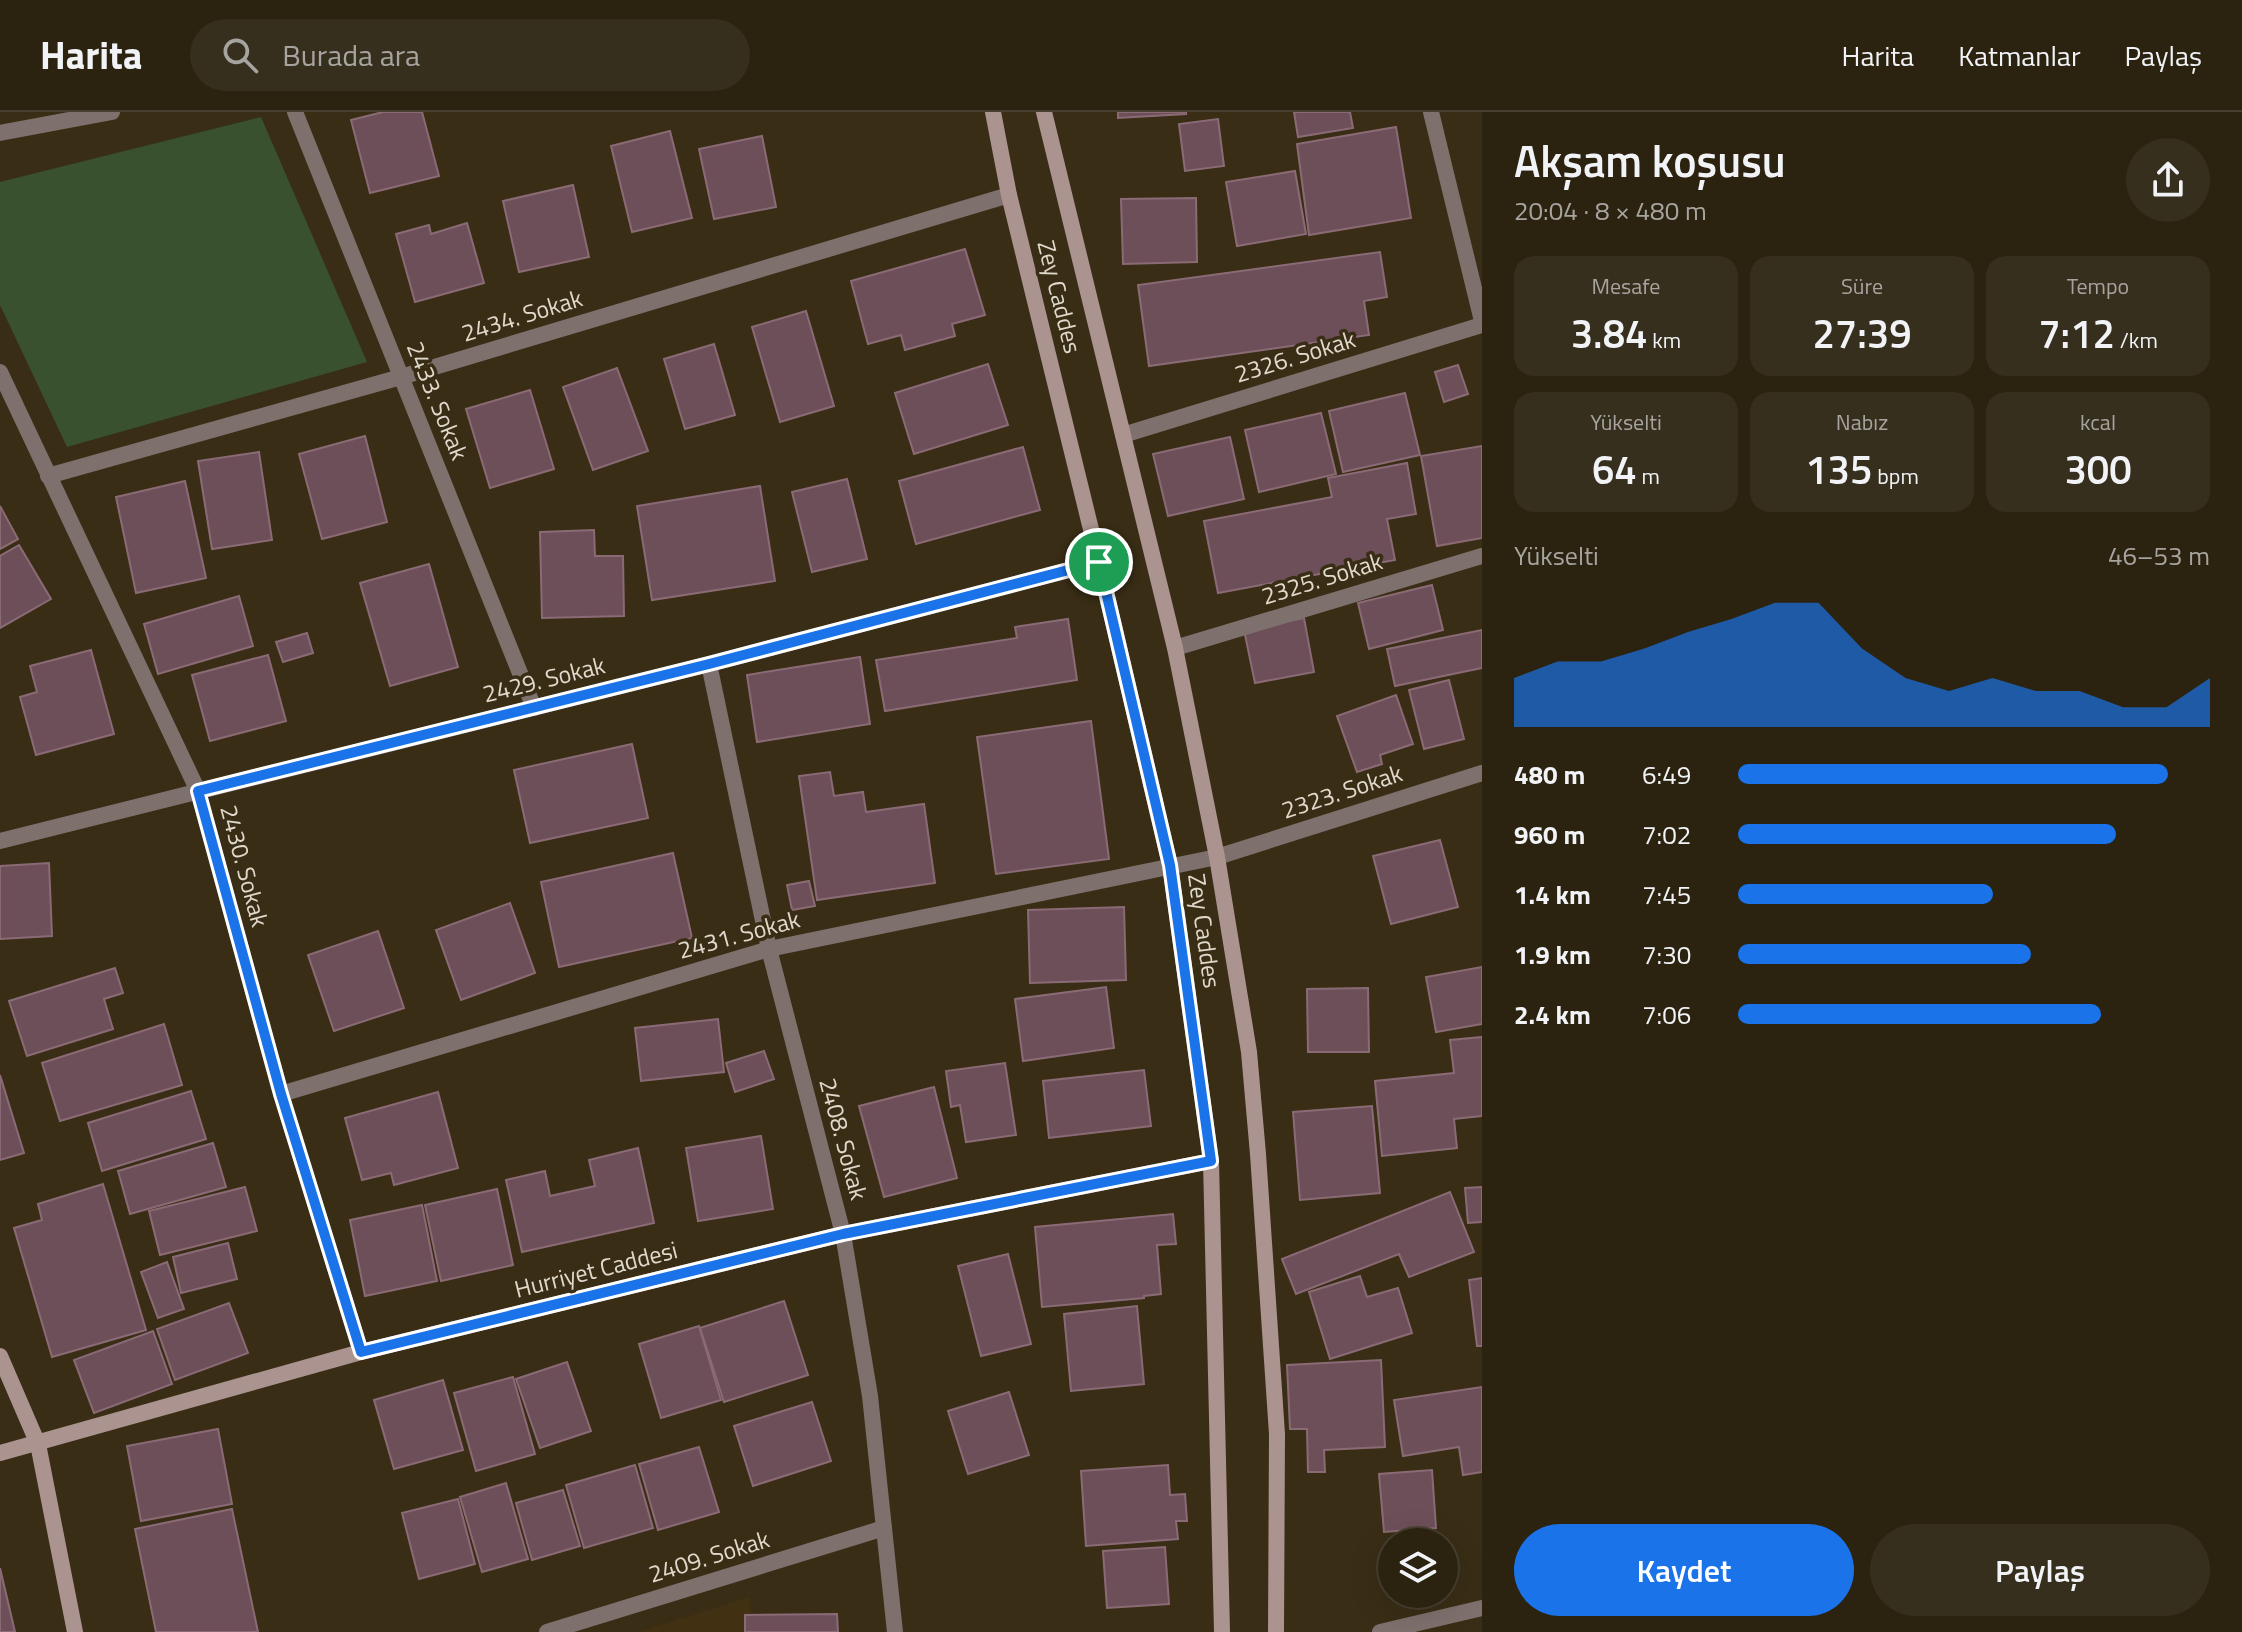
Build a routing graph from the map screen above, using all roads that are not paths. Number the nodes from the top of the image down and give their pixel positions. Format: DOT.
graph roads {
  1 [pos="112,112"];
  2 [pos="295,112"];
  3 [pos="993,112"];
  4 [pos="1044,112"];
  5 [pos="1431,112"];
  6 [pos="0,133"];
  7 [pos="1009,195"];
  8 [pos="1482,323"];
  9 [pos="0,372"];
  10 [pos="401,377"];
  11 [pos="1123,435"];
  12 [pos="48,476"];
  13 [pos="1482,556"];
  14 [pos="1099,562"];
  15 [pos="1175,648"];
  16 [pos="709,664"];
  17 [pos="534,708"];
  18 [pos="1482,773"];
  19 [pos="198,791"];
  20 [pos="0,841"];
  21 [pos="1217,857"];
  22 [pos="1170,865"];
  23 [pos="769,949"];
  24 [pos="281,1094"];
  25 [pos="1211,1161"];
  26 [pos="843,1234"];
  27 [pos="361,1352"];
  28 [pos="0,1356"];
  29 [pos="38,1444"];
  30 [pos="0,1453"];
  31 [pos="884,1528"];
  32 [pos="1482,1608"];
  33 [pos="75,1632"];
  34 [pos="547,1632"];
  35 [pos="895,1632"];
  36 [pos="1222,1632"];
  37 [pos="1276,1632"];
  38 [pos="1380,1632"];
  1 -- 6 [label="street"];
  2 -- 10 [label="street, 2433. Sokak"];
  3 -- 7 [label="main road, Zey Caddes"];
  4 -- 11 [label="main road, Zey Caddes"];
  5 -- 8 [label="street"];
  7 -- 10 [label="street, 2434. Sokak"];
  7 -- 14 [label="main road, Zey Caddes"];
  8 -- 11 [label="street, 2326. Sokak"];
  9 -- 12 [label="street, 2430. Sokak"];
  10 -- 12 [label="street, 2434. Sokak"];
  10 -- 17 [label="street, 2433. Sokak"];
  11 -- 15 [label="main road, Zey Caddes"];
  12 -- 19 [label="street, 2430. Sokak"];
  13 -- 15 [label="street, 2325. Sokak"];
  14 -- 16 [label="street, 2429. Sokak"];
  14 -- 22 [label="main road, Zey Caddes"];
  15 -- 21 [label="main road, Zey Caddes"];
  16 -- 17 [label="street, 2429. Sokak"];
  16 -- 23 [label="street, 2408. Sokak"];
  17 -- 19 [label="street, 2429. Sokak"];
  18 -- 21 [label="street, 2323. Sokak"];
  19 -- 20 [label="street, 2429. Sokak"];
  19 -- 24 [label="street, 2430. Sokak"];
  21 -- 22 [label="street, 2431. Sokak"];
  21 -- 37 [label="main road, Zey Caddes"];
  22 -- 23 [label="street, 2431. Sokak"];
  22 -- 25 [label="main road, Zey Caddes"];
  23 -- 24 [label="street, 2431. Sokak"];
  23 -- 26 [label="street, 2408. Sokak"];
  24 -- 27 [label="street, 2430. Sokak"];
  25 -- 26 [label="main road, Hurriyet Caddesi"];
  25 -- 36 [label="main road, Zey Caddes"];
  26 -- 27 [label="main road, Hurriyet Caddesi"];
  26 -- 31 [label="street, 2408. Sokak"];
  27 -- 29 [label="main road, Hurriyet Caddesi"];
  28 -- 29 [label="main road"];
  29 -- 30 [label="main road, Hurriyet Caddesi"];
  29 -- 33 [label="main road"];
  31 -- 34 [label="street, 2409. Sokak"];
  31 -- 35 [label="street, 2408. Sokak"];
  32 -- 38 [label="street"];
}
